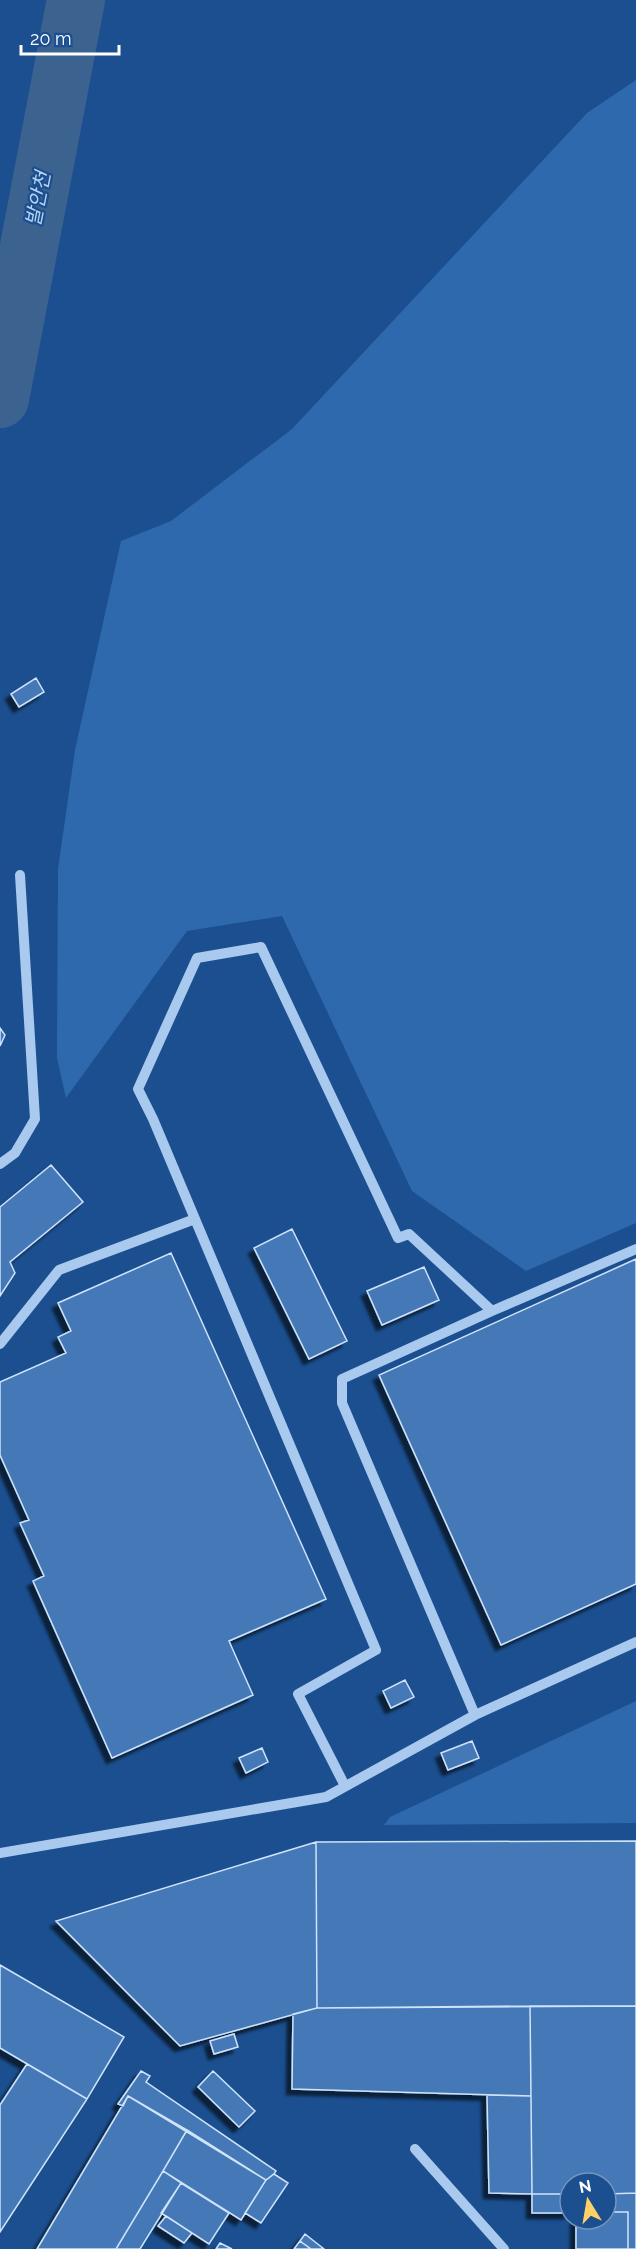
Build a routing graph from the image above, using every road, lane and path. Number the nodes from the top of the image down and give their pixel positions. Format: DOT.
graph roads {
  1 [pos="20,875"];
  2 [pos="0,1164"];
  3 [pos="195,1220"];
  4 [pos="636,1249"];
  5 [pos="492,1311"];
  6 [pos="0,1344"];
  7 [pos="636,1642"];
  8 [pos="474,1715"];
  9 [pos="345,1786"];
  10 [pos="0,1853"];
  11 [pos="415,2149"];
  12 [pos="504,2249"];
  1 -- 2 [label="lane"];
  3 -- 5 [label="lane"];
  3 -- 6 [label="lane"];
  3 -- 9 [label="lane"];
  4 -- 5 [label="lane"];
  5 -- 8 [label="lane"];
  7 -- 8 [label="lane"];
  8 -- 9 [label="lane"];
  9 -- 10 [label="lane"];
  11 -- 12 [label="lane"];
}
